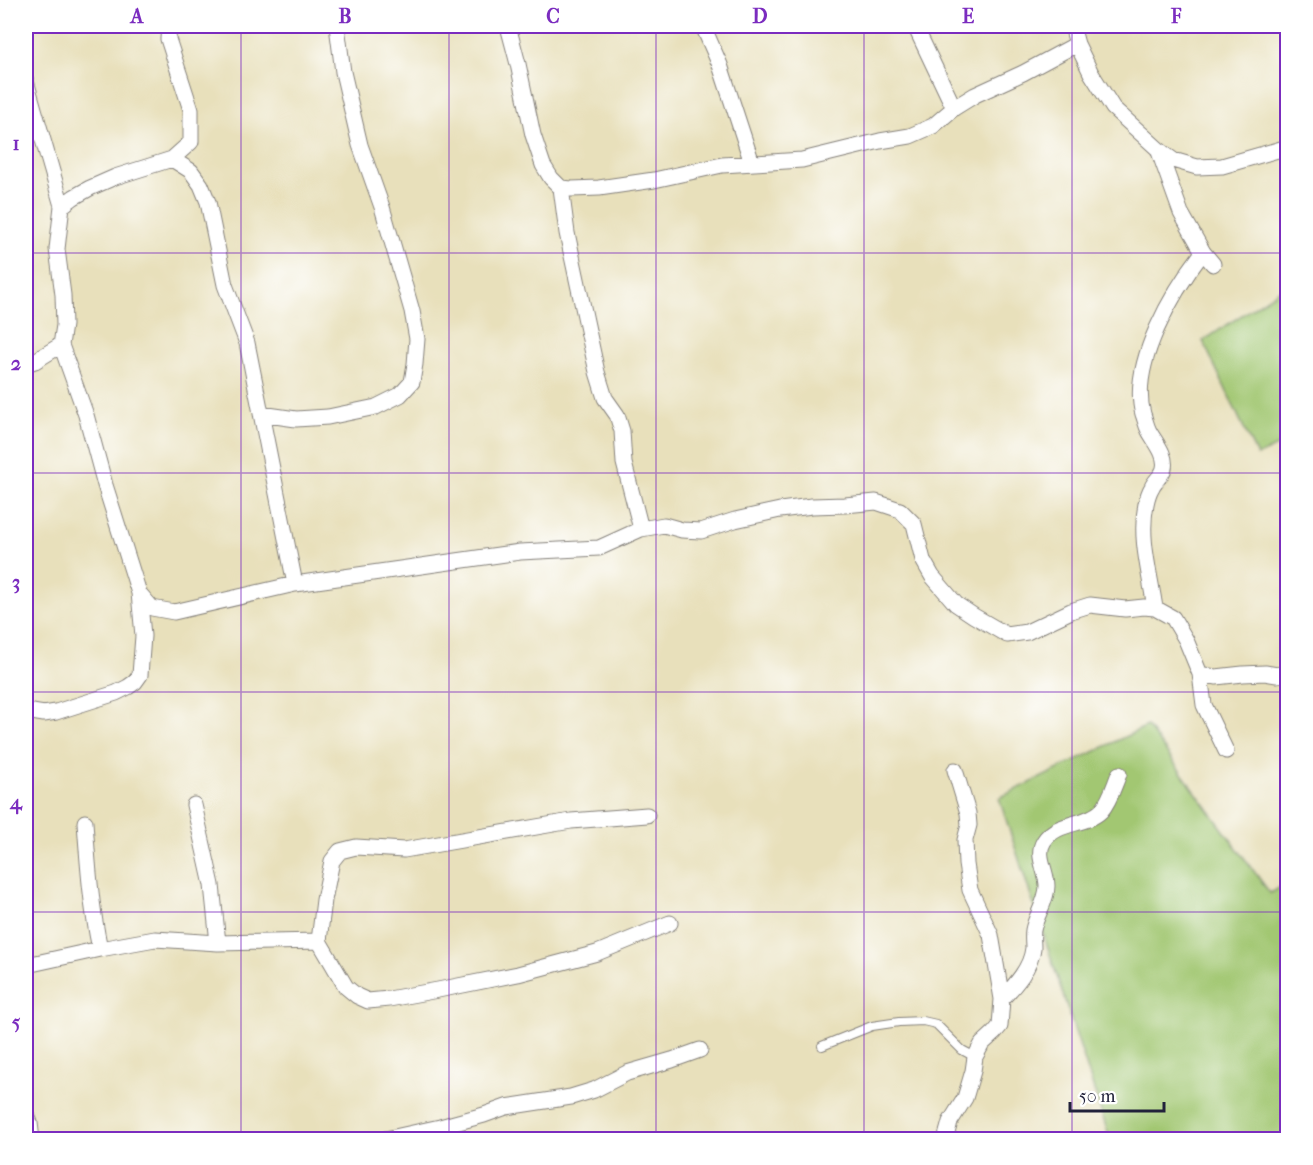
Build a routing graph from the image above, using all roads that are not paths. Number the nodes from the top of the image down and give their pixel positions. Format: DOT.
graph roads {
  1 [pos="168,26"];
  2 [pos="337,26"];
  3 [pos="508,26"];
  4 [pos="703,26"];
  5 [pos="915,26"];
  6 [pos="1072,26"];
  7 [pos="1077,44"];
  8 [pos="26,81"];
  9 [pos="954,108"];
  10 [pos="1287,147"];
  11 [pos="1158,149"];
  12 [pos="172,159"];
  13 [pos="752,163"];
  14 [pos="561,188"];
  15 [pos="62,206"];
  16 [pos="61,345"];
  17 [pos="26,364"];
  18 [pos="261,414"];
  19 [pos="641,529"];
  20 [pos="295,584"];
  21 [pos="139,593"];
  22 [pos="1155,608"];
  23 [pos="1287,673"];
  24 [pos="1200,674"];
  25 [pos="26,713"];
  26 [pos="1226,751"];
  27 [pos="955,770"];
  28 [pos="1119,774"];
  29 [pos="194,804"];
  30 [pos="647,814"];
  31 [pos="86,822"];
  32 [pos="670,923"];
  33 [pos="320,941"];
  34 [pos="218,943"];
  35 [pos="100,949"];
  36 [pos="26,963"];
  37 [pos="1002,999"];
  38 [pos="822,1046"];
  39 [pos="700,1050"];
  40 [pos="975,1057"];
  41 [pos="26,1112"];
  42 [pos="32,1140"];
  43 [pos="381,1140"];
  44 [pos="945,1140"];
  1 -- 12 [label="street"];
  2 -- 18 [label="street"];
  3 -- 14 [label="street"];
  4 -- 13 [label="street"];
  5 -- 9 [label="street"];
  6 -- 7 [label="street"];
  7 -- 9 [label="street"];
  7 -- 11 [label="street"];
  8 -- 15 [label="street"];
  9 -- 13 [label="street"];
  10 -- 11 [label="street"];
  11 -- 22 [label="street"];
  12 -- 15 [label="street"];
  12 -- 18 [label="street"];
  13 -- 14 [label="street"];
  14 -- 19 [label="street"];
  15 -- 16 [label="street"];
  16 -- 17 [label="street"];
  16 -- 21 [label="street"];
  18 -- 20 [label="street"];
  19 -- 20 [label="street"];
  19 -- 22 [label="street"];
  20 -- 21 [label="street"];
  21 -- 25 [label="street"];
  22 -- 24 [label="street"];
  23 -- 24 [label="street"];
  24 -- 26 [label="street"];
  27 -- 37 [label="street"];
  28 -- 37 [label="street"];
  29 -- 34 [label="street"];
  30 -- 33 [label="street"];
  31 -- 35 [label="street"];
  32 -- 33 [label="street"];
  33 -- 34 [label="street"];
  34 -- 35 [label="street"];
  35 -- 36 [label="street"];
  37 -- 40 [label="street"];
  38 -- 40 [label="lane"];
  39 -- 43 [label="street"];
  40 -- 44 [label="street"];
  41 -- 42 [label="street"];
}
